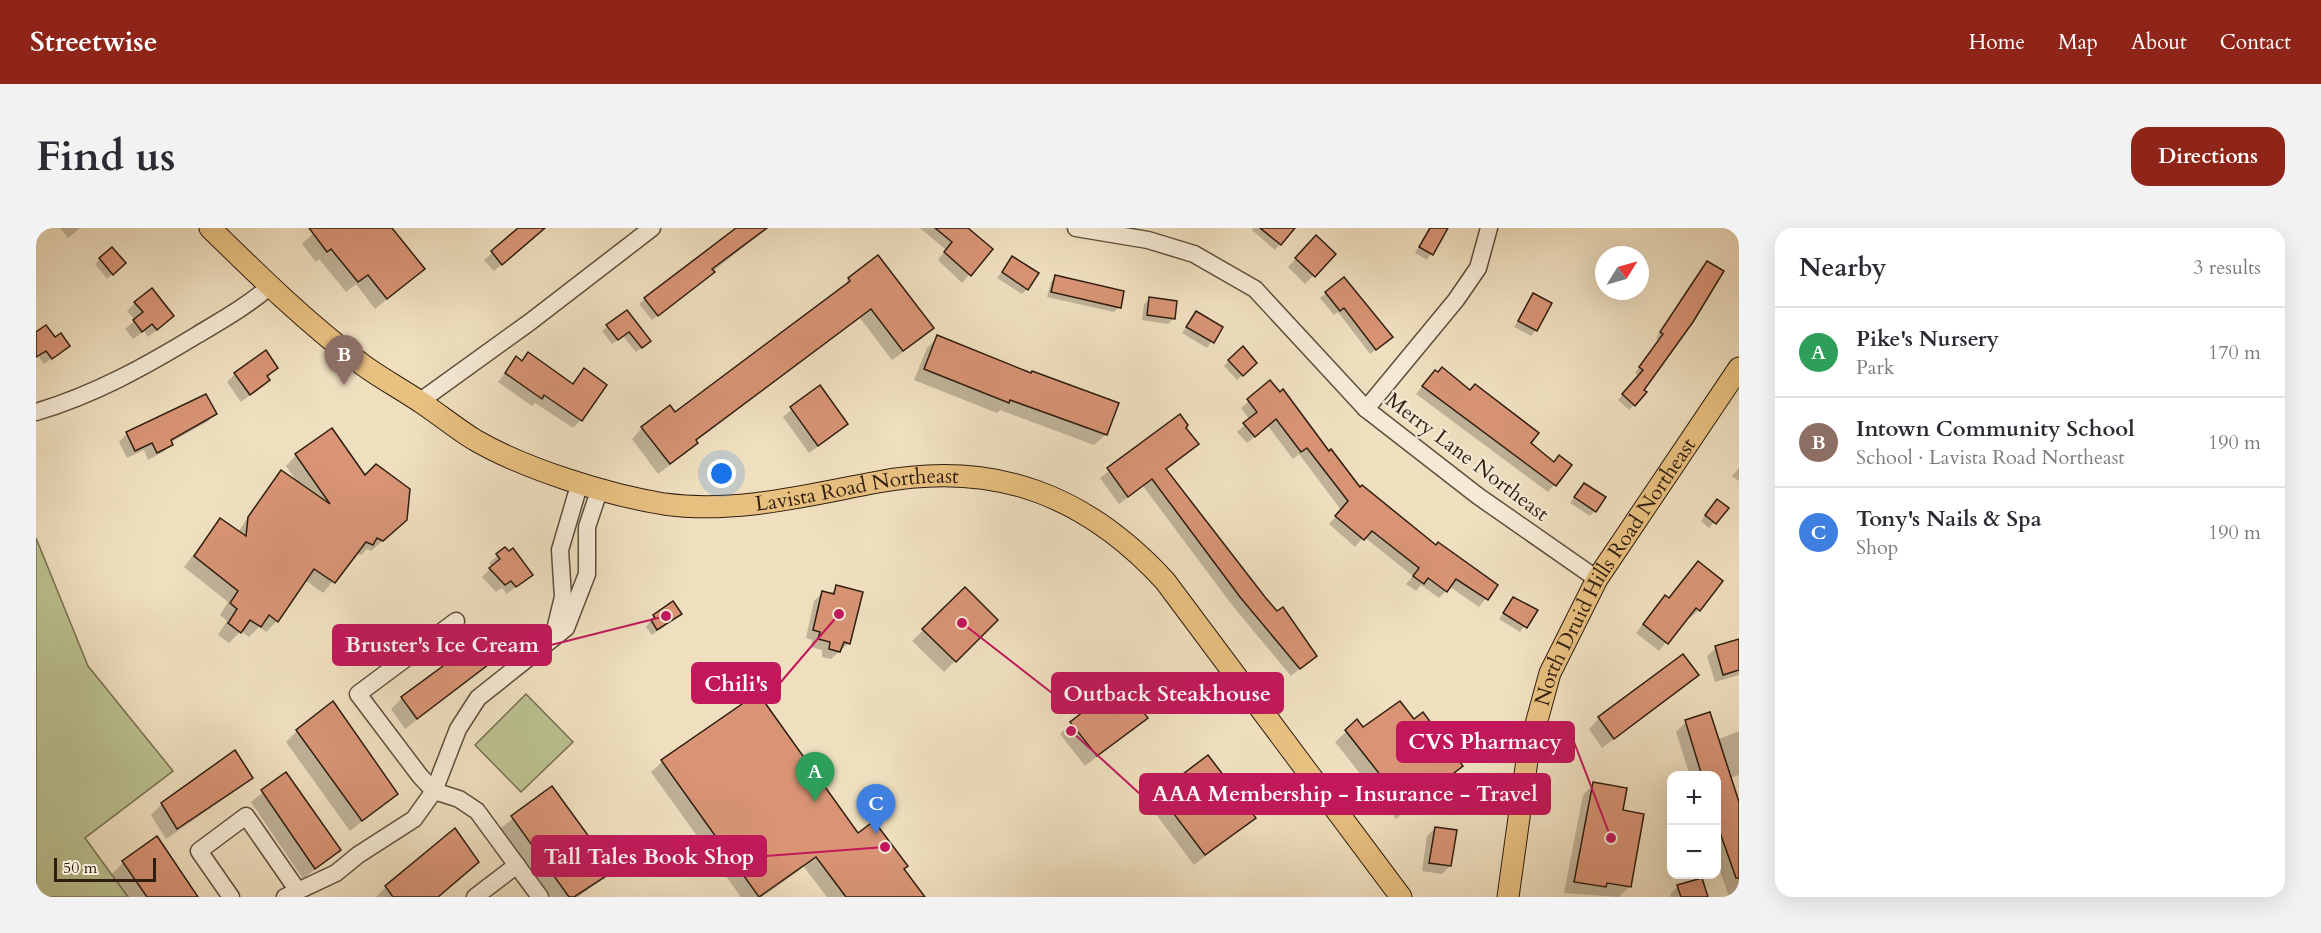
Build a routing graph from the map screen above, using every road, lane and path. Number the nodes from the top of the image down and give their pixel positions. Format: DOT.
graph roads {
  1 [pos="210,228"];
  2 [pos="652,228"];
  3 [pos="1076,228"];
  4 [pos="1489,228"];
  5 [pos="269,286"];
  6 [pos="1739,368"];
  7 [pos="419,402"];
  8 [pos="1366,409"];
  9 [pos="36,412"];
  10 [pos="590,485"];
  11 [pos="1597,579"];
  12 [pos="456,621"];
  13 [pos="547,641"];
  14 [pos="434,791"];
  15 [pos="517,865"];
  16 [pos="319,891"];
  17 [pos="291,894"];
  18 [pos="1508,896"];
  19 [pos="231,897"];
  20 [pos="475,897"];
  21 [pos="540,897"];
  22 [pos="1401,897"];
  1 -- 5 [label="main road, Lavista Road Northeast"];
  2 -- 7 [label="street"];
  3 -- 8 [label="street, Merry Lane Northeast"];
  4 -- 8 [label="street"];
  5 -- 7 [label="main road, Lavista Road Northeast"];
  5 -- 9 [label="street"];
  6 -- 11 [label="main road, North Druid Hills Road Northeast"];
  7 -- 10 [label="main road, Lavista Road Northeast"];
  8 -- 11 [label="street, Merry Lane Northeast"];
  10 -- 13 [label="street"];
  10 -- 13 [label="street"];
  10 -- 22 [label="main road, Lavista Road Northeast"];
  11 -- 18 [label="main road, North Druid Hills Road Northeast"];
  12 -- 14 [label="street"];
  13 -- 14 [label="street"];
  14 -- 15 [label="street"];
  14 -- 16 [label="street"];
  15 -- 20 [label="street"];
  15 -- 21 [label="street"];
  16 -- 17 [label="street"];
  17 -- 19 [label="street"];
}
